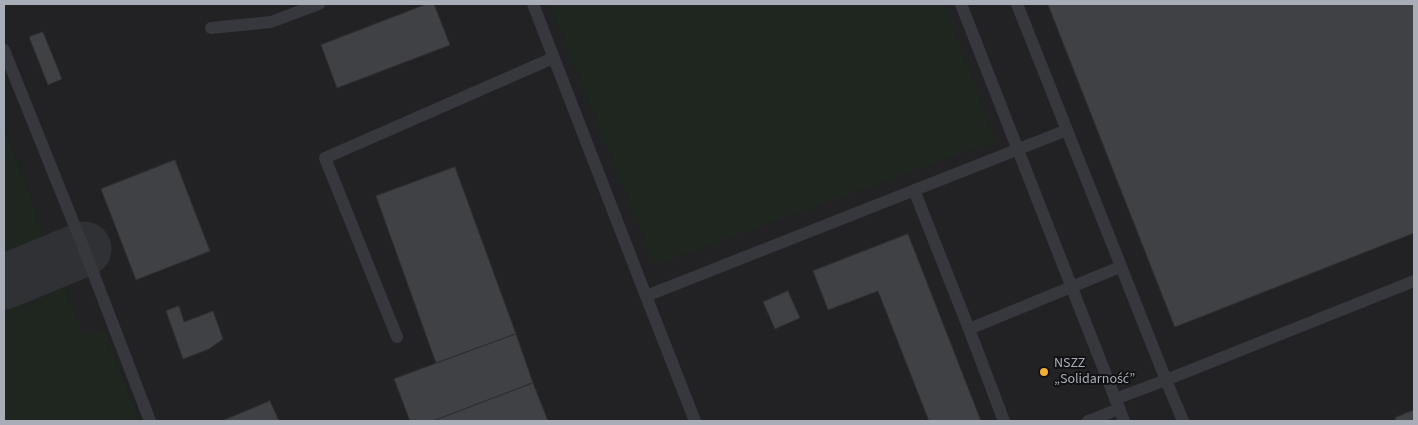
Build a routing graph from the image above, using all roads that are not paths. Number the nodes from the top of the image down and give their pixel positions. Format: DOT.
graph roads {
  1 [pos="319,4"];
  2 [pos="533,4"];
  3 [pos="961,4"];
  4 [pos="1017,4"];
  5 [pos="211,28"];
  6 [pos="4,50"];
  7 [pos="553,58"];
  8 [pos="1067,130"];
  9 [pos="1018,149"];
  10 [pos="914,190"];
  11 [pos="1120,267"];
  12 [pos="1414,281"];
  13 [pos="1072,286"];
  14 [pos="646,296"];
  15 [pos="969,329"];
  16 [pos="397,337"];
  17 [pos="1166,380"];
  18 [pos="1119,410"];
  19 [pos="150,421"];
  20 [pos="695,421"];
  21 [pos="1004,421"];
  22 [pos="1088,421"];
  23 [pos="1183,421"];
  1 -- 5 [label="lane"];
  2 -- 7 [label="lane"];
  3 -- 9 [label="lane"];
  4 -- 8 [label="lane"];
  6 -- 19 [label="lane"];
  7 -- 14 [label="lane"];
  7 -- 16 [label="lane"];
  8 -- 9 [label="lane"];
  8 -- 11 [label="lane"];
  9 -- 10 [label="lane"];
  9 -- 13 [label="lane"];
  10 -- 14 [label="lane"];
  10 -- 15 [label="lane"];
  11 -- 13 [label="lane"];
  11 -- 17 [label="lane"];
  12 -- 17 [label="lane"];
  13 -- 15 [label="lane"];
  13 -- 18 [label="lane"];
  14 -- 20 [label="lane"];
  15 -- 21 [label="lane"];
  17 -- 18 [label="lane"];
  17 -- 23 [label="lane"];
  18 -- 22 [label="lane"];
}
